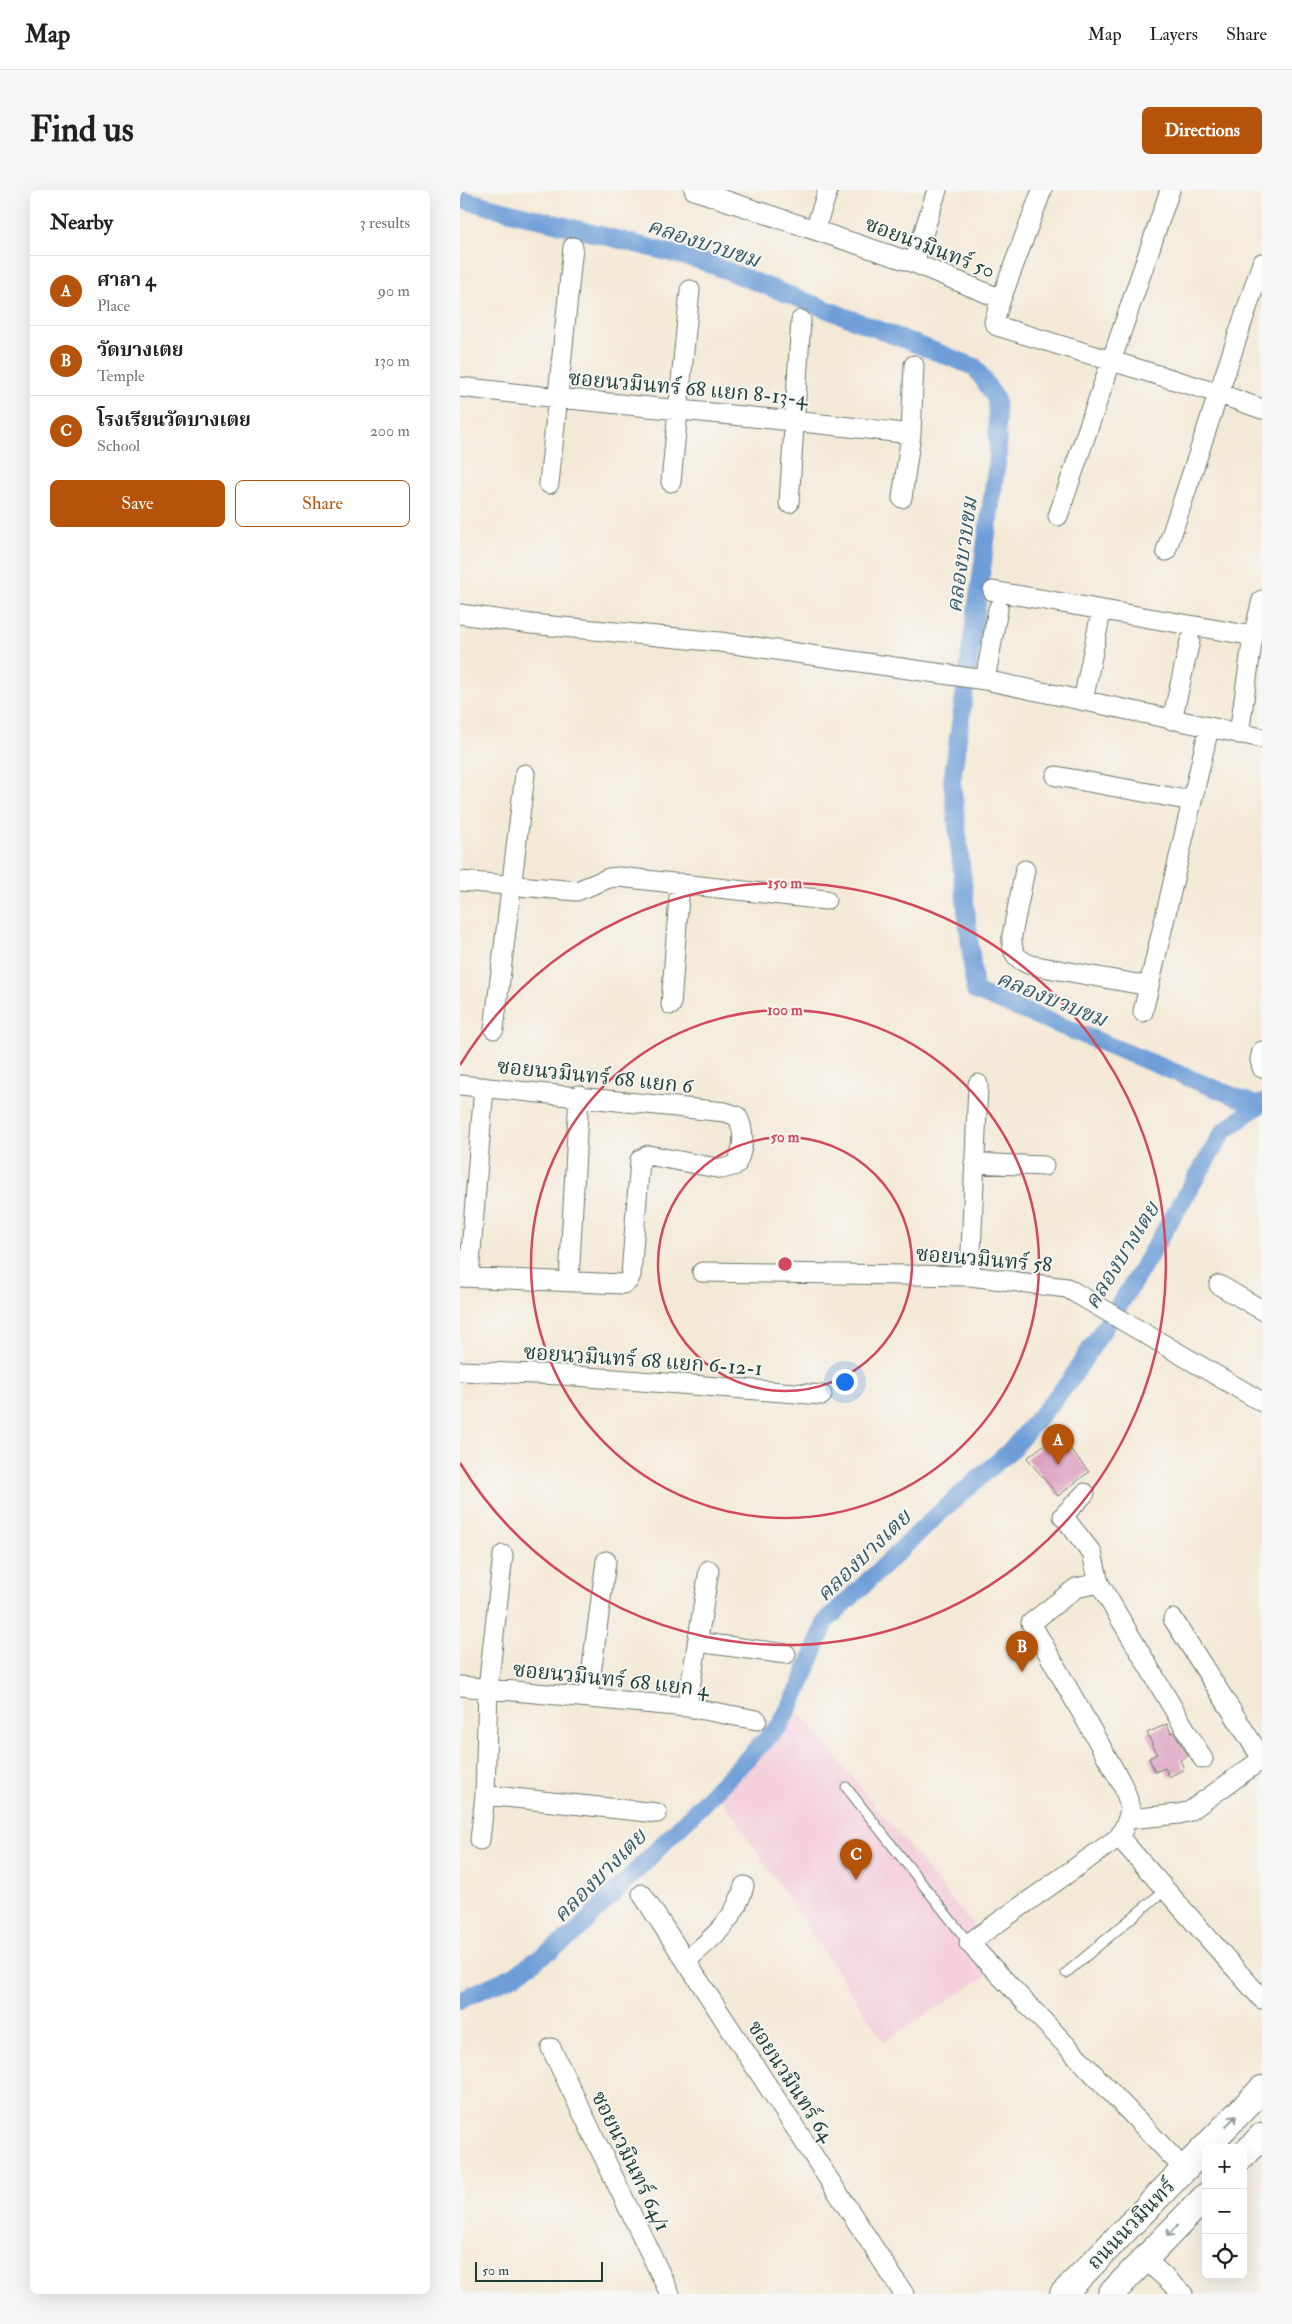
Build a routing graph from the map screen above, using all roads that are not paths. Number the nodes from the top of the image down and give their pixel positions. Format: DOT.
graph roads {
  1 [pos="694,190"];
  2 [pos="828,190"];
  3 [pos="937,190"];
  4 [pos="1042,190"];
  5 [pos="1170,190"];
  6 [pos="717,194"];
  7 [pos="815,229"];
  8 [pos="573,247"];
  9 [pos="914,263"];
  10 [pos="1262,264"];
  11 [pos="690,290"];
  12 [pos="1002,299"];
  13 [pos="802,320"];
  14 [pos="1112,362"];
  15 [pos="914,365"];
  16 [pos="460,387"];
  17 [pos="1218,393"];
  18 [pos="559,399"];
  19 [pos="677,409"];
  20 [pos="1262,409"];
  21 [pos="795,420"];
  22 [pos="911,434"];
  23 [pos="671,482"];
  24 [pos="549,484"];
  25 [pos="902,498"];
  26 [pos="789,504"];
  27 [pos="1058,516"];
  28 [pos="1166,551"];
  29 [pos="993,591"];
  30 [pos="1262,600"];
  31 [pos="998,610"];
  32 [pos="460,614"];
  33 [pos="1099,622"];
  34 [pos="1253,636"];
  35 [pos="1190,641"];
  36 [pos="979,680"];
  37 [pos="1083,701"];
  38 [pos="1172,720"];
  39 [pos="1208,728"];
  40 [pos="1239,734"];
  41 [pos="1262,738"];
  42 [pos="524,774"];
  43 [pos="1056,776"];
  44 [pos="1192,801"];
  45 [pos="1025,870"];
  46 [pos="460,881"];
  47 [pos="680,883"];
  48 [pos="512,884"];
  49 [pos="826,900"];
  50 [pos="1149,986"];
  51 [pos="671,1005"];
  52 [pos="1143,1012"];
  53 [pos="494,1029"];
  54 [pos="978,1084"];
  55 [pos="460,1085"];
  56 [pos="484,1087"];
  57 [pos="579,1095"];
  58 [pos="974,1163"];
  59 [pos="1044,1166"];
  60 [pos="702,1272"];
  61 [pos="970,1276"];
  62 [pos="464,1277"];
  63 [pos="569,1281"];
  64 [pos="1220,1285"];
  65 [pos="1262,1310"];
  66 [pos="460,1371"];
  67 [pos="822,1395"];
  68 [pos="1262,1402"];
  69 [pos="1085,1492"];
  70 [pos="504,1555"];
  71 [pos="606,1561"];
  72 [pos="709,1570"];
  73 [pos="1099,1583"];
  74 [pos="1173,1619"];
  75 [pos="697,1642"];
  76 [pos="786,1654"];
  77 [pos="460,1686"];
  78 [pos="488,1688"];
  79 [pos="588,1697"];
  80 [pos="687,1707"];
  81 [pos="756,1720"];
  82 [pos="1203,1759"];
  83 [pos="846,1786"];
  84 [pos="485,1795"];
  85 [pos="657,1813"];
  86 [pos="1129,1819"];
  87 [pos="1119,1837"];
  88 [pos="480,1840"];
  89 [pos="744,1886"];
  90 [pos="1166,1889"];
  91 [pos="642,1894"];
  92 [pos="969,1943"];
  93 [pos="686,1961"];
  94 [pos="1066,1973"];
  95 [pos="1262,1999"];
  96 [pos="551,2048"];
  97 [pos="1262,2089"];
  98 [pos="1262,2136"];
  99 [pos="1247,2152"];
  100 [pos="1184,2169"];
  101 [pos="1202,2200"];
  102 [pos="1145,2259"];
  103 [pos="670,2294"];
  104 [pos="904,2294"];
  105 [pos="1063,2294"];
  106 [pos="1111,2294"];
  107 [pos="1183,2294"];
  1 -- 6 [label="street, ซอยนวมินทร์ 50"];
  2 -- 7 [label="street"];
  3 -- 9 [label="street"];
  4 -- 12 [label="street"];
  5 -- 14 [label="street"];
  6 -- 7 [label="street, ซอยนวมินทร์ 50"];
  7 -- 9 [label="street, ซอยนวมินทร์ 50"];
  8 -- 18 [label="street"];
  9 -- 12 [label="street, ซอยนวมินทร์ 50"];
  10 -- 17 [label="street"];
  11 -- 19 [label="street"];
  12 -- 14 [label="street, ซอยนวมินทร์ 50"];
  13 -- 21 [label="street"];
  14 -- 17 [label="street, ซอยนวมินทร์ 50"];
  14 -- 27 [label="street"];
  15 -- 22 [label="street"];
  16 -- 18 [label="street, ซอยนวมินทร์ 68 แยก 8-13-4"];
  17 -- 20 [label="street, ซอยนวมินทร์ 50"];
  17 -- 28 [label="street"];
  18 -- 19 [label="street, ซอยนวมินทร์ 68 แยก 8-13-4"];
  18 -- 24 [label="street"];
  19 -- 21 [label="street, ซอยนวมินทร์ 68 แยก 8-13-4"];
  19 -- 23 [label="street"];
  21 -- 22 [label="street, ซอยนวมินทร์ 68 แยก 8-13-4"];
  21 -- 26 [label="street"];
  22 -- 25 [label="street"];
  29 -- 34 [label="street"];
  30 -- 34 [label="street"];
  31 -- 36 [label="street"];
  32 -- 36 [label="street"];
  33 -- 37 [label="street"];
  34 -- 40 [label="street"];
  35 -- 38 [label="street"];
  36 -- 37 [label="street"];
  37 -- 38 [label="street"];
  38 -- 39 [label="street"];
  39 -- 40 [label="street"];
  39 -- 44 [label="street"];
  40 -- 41 [label="street"];
  42 -- 48 [label="street"];
  43 -- 44 [label="street"];
  44 -- 50 [label="street"];
  45 -- 50 [label="street"];
  46 -- 48 [label="street"];
  47 -- 48 [label="street"];
  47 -- 49 [label="street"];
  47 -- 51 [label="street"];
  48 -- 53 [label="street"];
  50 -- 52 [label="street"];
  54 -- 58 [label="street"];
  55 -- 56 [label="street, ซอยนวมินทร์ 68 แยก 6"];
  56 -- 57 [label="street, ซอยนวมินทร์ 68 แยก 6"];
  56 -- 62 [label="street"];
  57 -- 63 [label="street"];
  57 -- 63 [label="street, ซอยนวมินทร์ 68 แยก 6"];
  58 -- 59 [label="street"];
  58 -- 61 [label="street"];
  60 -- 61 [label="street, ซอยนวมินทร์ 58"];
  61 -- 68 [label="street, ซอยนวมินทร์ 58"];
  62 -- 63 [label="street"];
  64 -- 65 [label="street"];
  66 -- 67 [label="street, ซอยนวมินทร์ 68 แยก 6-12-1"];
  69 -- 73 [label="street"];
  70 -- 78 [label="street"];
  71 -- 79 [label="street"];
  72 -- 75 [label="street"];
  73 -- 82 [label="street"];
  73 -- 86 [label="street"];
  74 -- 86 [label="street"];
  75 -- 76 [label="street"];
  75 -- 80 [label="street"];
  77 -- 78 [label="street, ซอยนวมินทร์ 68 แยก 4"];
  78 -- 79 [label="street, ซอยนวมินทร์ 68 แยก 4"];
  78 -- 84 [label="street"];
  79 -- 80 [label="street, ซอยนวมินทร์ 68 แยก 4"];
  80 -- 81 [label="street, ซอยนวมินทร์ 68 แยก 4"];
  83 -- 92 [label="lane"];
  84 -- 85 [label="street"];
  84 -- 88 [label="street"];
  86 -- 87 [label="street"];
  87 -- 90 [label="street"];
  87 -- 92 [label="street"];
  89 -- 93 [label="street"];
  90 -- 94 [label="lane"];
  90 -- 95 [label="street"];
  91 -- 93 [label="street, ซอยนวมินทร์ 64"];
  92 -- 100 [label="street"];
  93 -- 104 [label="street, ซอยนวมินทร์ 64"];
  96 -- 103 [label="street, ซอยนวมินทร์ 64/1"];
  100 -- 97 [label="main road, ถนนนวมินทร์, one-way"];
  98 -- 99 [label="main road"];
  100 -- 105 [label="main road, ถนนนวมินทร์"];
  101 -- 102 [label="main road, ถนนนวมินทร์, one-way"];
  102 -- 106 [label="main road, ถนนนวมินทร์"];
  102 -- 107 [label="street"];
}
